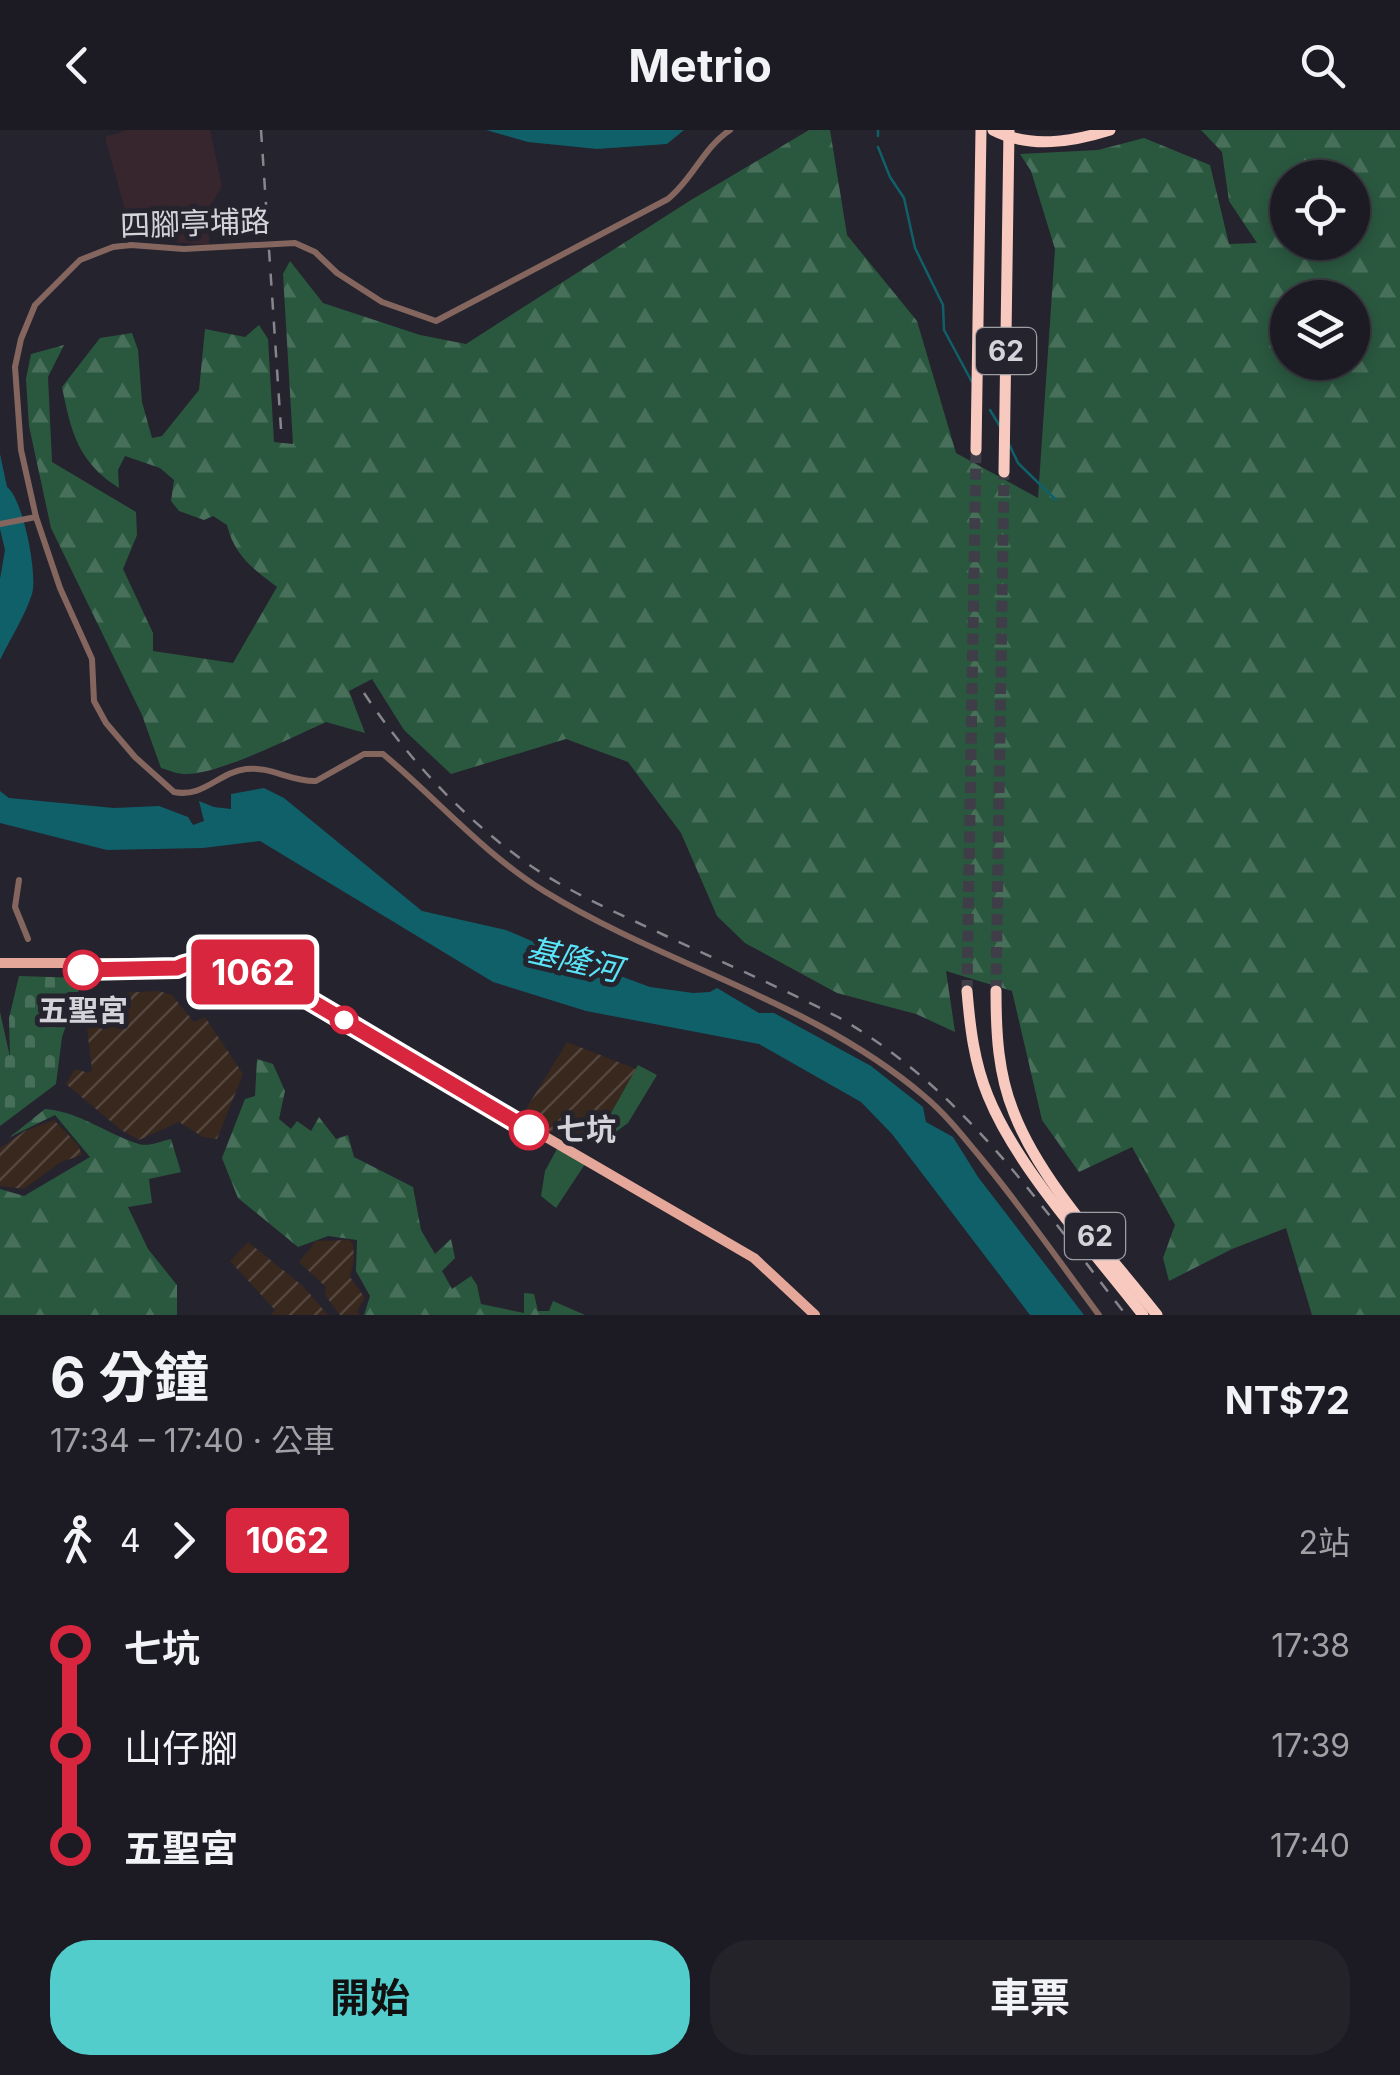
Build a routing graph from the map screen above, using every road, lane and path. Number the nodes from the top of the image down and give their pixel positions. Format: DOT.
graph roads {
  1 [pos="730,130"];
  2 [pos="982,130"];
  3 [pos="993,130"];
  4 [pos="1010,130"];
  5 [pos="1110,130"];
  6 [pos="976,450"];
  7 [pos="1004,472"];
  8 [pos="31,517"];
  9 [pos="0,524"];
  10 [pos="19,880"];
  11 [pos="28,938"];
  12 [pos="0,966"];
  13 [pos="968,991"];
  14 [pos="996,991"];
  15 [pos="816,1315"];
  16 [pos="1098,1315"];
  17 [pos="1143,1315"];
  18 [pos="1157,1315"];
  1 -- 8 [label="street, 四腳亭埔路"];
  2 -- 6 [label="highway, 62"];
  3 -- 5 [label="highway"];
  4 -- 7 [label="highway, 62"];
  8 -- 9 [label="street"];
  8 -- 16 [label="street, 四腳亭埔路"];
  10 -- 11 [label="street"];
  12 -- 15 [label="main road"];
  13 -- 17 [label="highway, 62"];
  14 -- 18 [label="highway, 62"];
}
